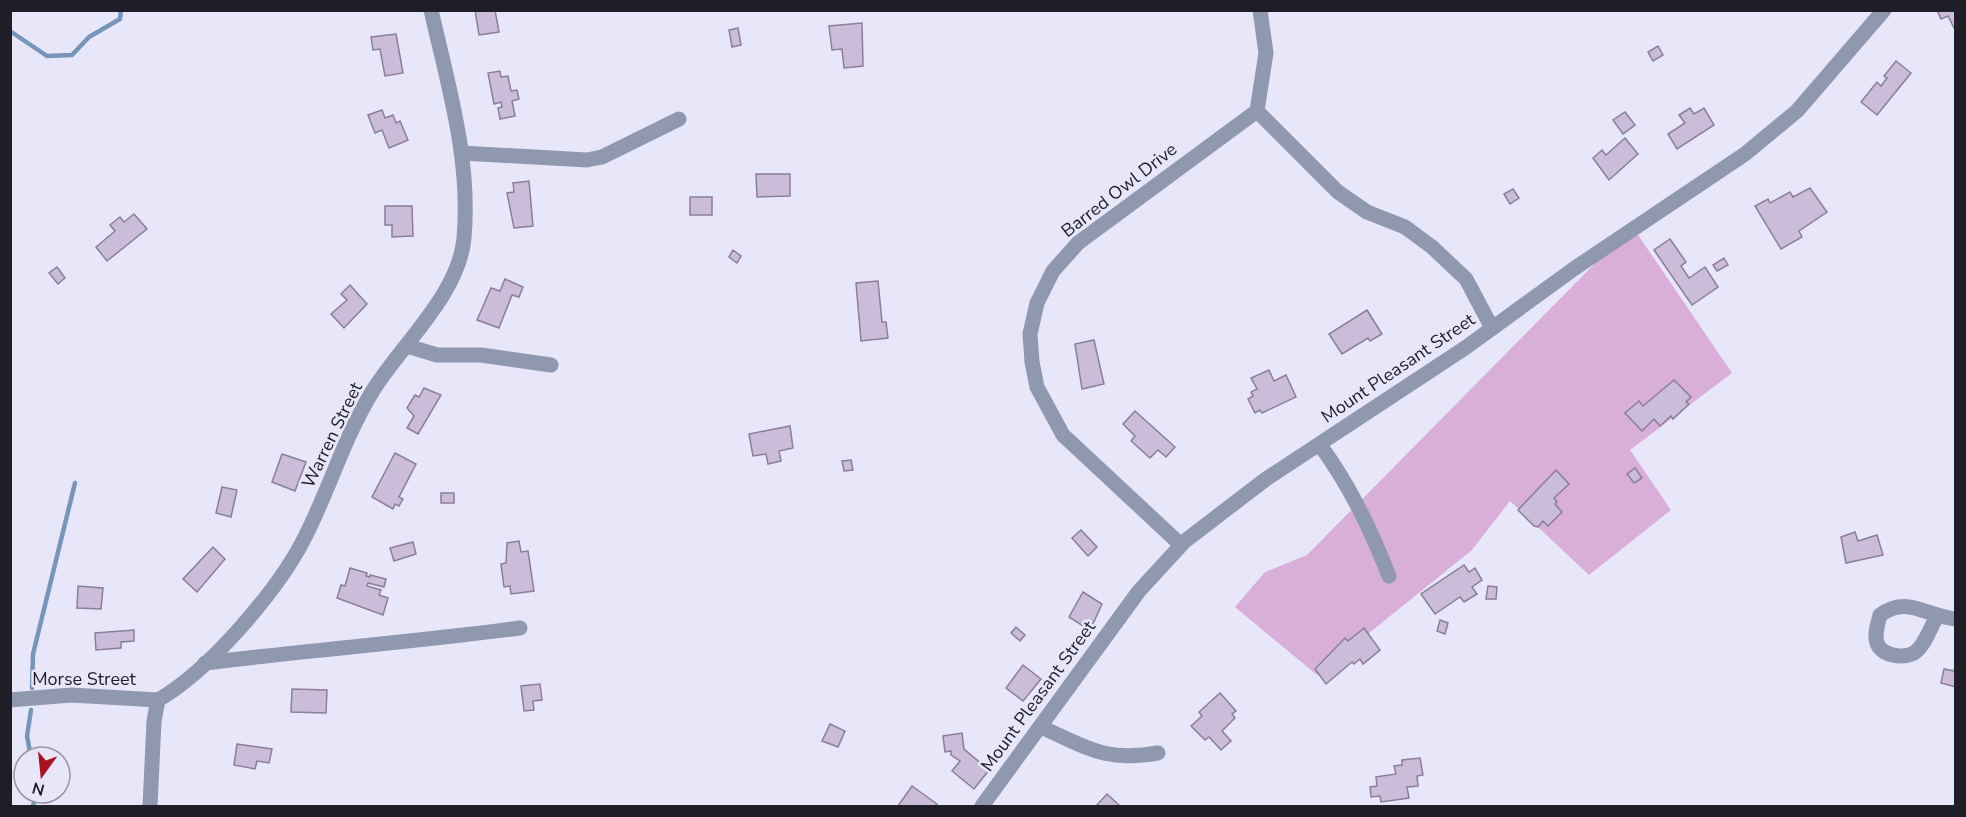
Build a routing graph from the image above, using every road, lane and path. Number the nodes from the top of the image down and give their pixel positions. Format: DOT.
graph roads {
  1 [pos="431,10"];
  2 [pos="1260,10"];
  3 [pos="1884,10"];
  4 [pos="1257,111"];
  5 [pos="679,119"];
  6 [pos="462,153"];
  7 [pos="1492,328"];
  8 [pos="407,346"];
  9 [pos="551,366"];
  10 [pos="1320,445"];
  11 [pos="1181,545"];
  12 [pos="1389,576"];
  13 [pos="1937,617"];
  14 [pos="1956,619"];
  15 [pos="520,628"];
  16 [pos="205,663"];
  17 [pos="10,700"];
  18 [pos="158,700"];
  19 [pos="1041,727"];
  20 [pos="1158,753"];
  21 [pos="150,807"];
  22 [pos="982,807"];
  1 -- 6 [label="street, Warren Street"];
  2 -- 4 [label="street"];
  3 -- 7 [label="street, Mount Pleasant Street"];
  4 -- 7 [label="street"];
  4 -- 11 [label="street, Barred Owl Drive"];
  5 -- 6 [label="street"];
  6 -- 8 [label="street, Warren Street"];
  7 -- 10 [label="street, Mount Pleasant Street"];
  8 -- 9 [label="street"];
  8 -- 16 [label="street, Warren Street"];
  10 -- 11 [label="street, Mount Pleasant Street"];
  10 -- 12 [label="street"];
  11 -- 19 [label="street, Mount Pleasant Street"];
  13 -- 14 [label="street"];
  15 -- 16 [label="street"];
  16 -- 18 [label="street, Warren Street"];
  17 -- 18 [label="street, Morse Street"];
  18 -- 21 [label="street"];
  19 -- 20 [label="street"];
  19 -- 22 [label="street, Mount Pleasant Street"];
}
